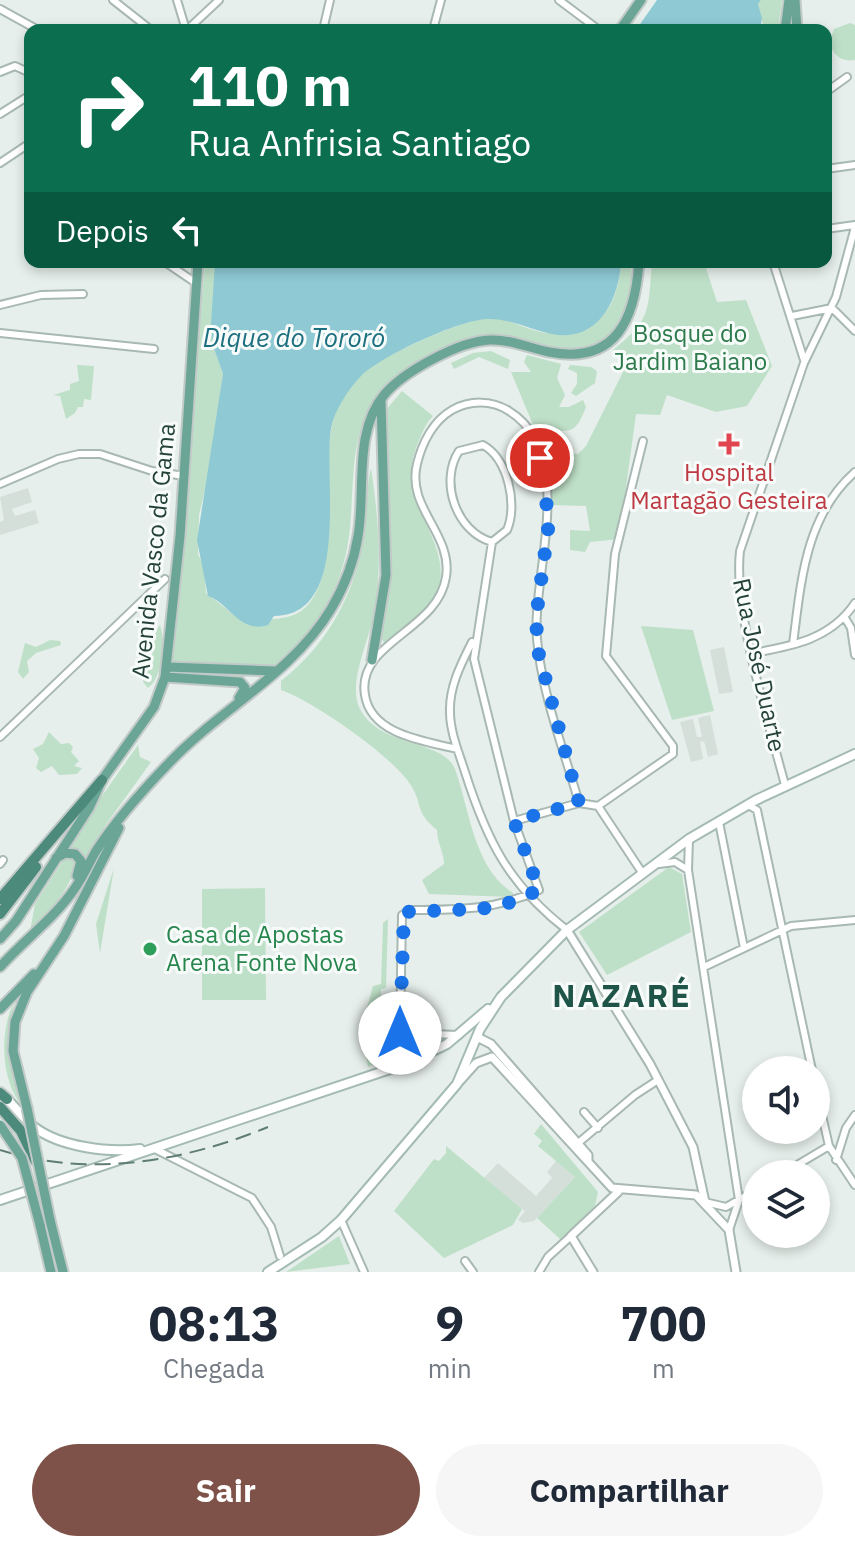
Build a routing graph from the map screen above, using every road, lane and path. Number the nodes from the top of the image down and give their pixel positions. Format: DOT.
graph roads {
  1 [pos="113,0"];
  2 [pos="177,0"];
  3 [pos="219,0"];
  4 [pos="330,0"];
  5 [pos="441,0"];
  6 [pos="559,0"];
  7 [pos="641,0"];
  8 [pos="789,0"];
  9 [pos="795,0"];
  10 [pos="0,9"];
  11 [pos="27,24"];
  12 [pos="143,24"];
  13 [pos="184,24"];
  14 [pos="193,24"];
  15 [pos="324,24"];
  16 [pos="435,24"];
  17 [pos="591,24"];
  18 [pos="624,24"];
  19 [pos="786,24"];
  20 [pos="797,24"];
  21 [pos="24,70"];
  22 [pos="0,72"];
  23 [pos="847,77"];
  24 [pos="832,88"];
  25 [pos="24,99"];
  26 [pos="0,114"];
  27 [pos="24,147"];
  28 [pos="0,163"];
  29 [pos="855,165"];
  30 [pos="832,168"];
  31 [pos="855,226"];
  32 [pos="832,228"];
  33 [pos="174,268"];
  34 [pos="197,268"];
  35 [pos="638,268"];
  36 [pos="775,268"];
  37 [pos="196,283"];
  38 [pos="83,294"];
  39 [pos="0,305"];
  40 [pos="832,308"];
  41 [pos="813,312"];
  42 [pos="792,316"];
  43 [pos="823,326"];
  44 [pos="855,331"];
  45 [pos="0,333"];
  46 [pos="798,334"];
  47 [pos="819,335"];
  48 [pos="154,349"];
  49 [pos="804,363"];
  50 [pos="381,399"];
  51 [pos="643,441"];
  52 [pos="855,472"];
  53 [pos="184,476"];
  54 [pos="0,484"];
  55 [pos="492,542"];
  56 [pos="165,579"];
  57 [pos="855,603"];
  58 [pos="845,618"];
  59 [pos="475,637"];
  60 [pos="793,644"];
  61 [pos="753,653"];
  62 [pos="855,655"];
  63 [pos="372,660"];
  64 [pos="275,671"];
  65 [pos="166,672"];
  66 [pos="229,710"];
  67 [pos="0,737"];
  68 [pos="457,749"];
  69 [pos="855,754"];
  70 [pos="102,780"];
  71 [pos="785,785"];
  72 [pos="579,803"];
  73 [pos="748,805"];
  74 [pos="598,806"];
  75 [pos="122,819"];
  76 [pos="514,821"];
  77 [pos="719,822"];
  78 [pos="60,828"];
  79 [pos="689,839"];
  80 [pos="53,861"];
  81 [pos="653,866"];
  82 [pos="688,870"];
  83 [pos="643,874"];
  84 [pos="527,896"];
  85 [pos="0,899"];
  86 [pos="58,910"];
  87 [pos="0,914"];
  88 [pos="855,920"];
  89 [pos="783,929"];
  90 [pos="567,930"];
  91 [pos="0,939"];
  92 [pos="744,948"];
  93 [pos="45,962"];
  94 [pos="0,967"];
  95 [pos="704,967"];
  96 [pos="501,997"];
  97 [pos="0,1009"];
  98 [pos="459,1035"];
  99 [pos="477,1037"];
  100 [pos="809,1056"];
  101 [pos="658,1080"];
  102 [pos="457,1084"];
  103 [pos="0,1087"];
  104 [pos="2,1100"];
  105 [pos="584,1112"];
  106 [pos="855,1115"];
  107 [pos="0,1125"];
  108 [pos="598,1128"];
  109 [pos="577,1144"];
  110 [pos="829,1146"];
  111 [pos="153,1148"];
  112 [pos="588,1160"];
  113 [pos="806,1160"];
  114 [pos="836,1160"];
  115 [pos="37,1166"];
  116 [pos="701,1179"];
  117 [pos="610,1185"];
  118 [pos="855,1185"];
  119 [pos="620,1191"];
  120 [pos="685,1192"];
  121 [pos="609,1197"];
  122 [pos="742,1198"];
  123 [pos="0,1200"];
  124 [pos="739,1200"];
  125 [pos="705,1202"];
  126 [pos="341,1220"];
  127 [pos="729,1230"];
  128 [pos="571,1236"];
  129 [pos="280,1256"];
  130 [pos="465,1261"];
  131 [pos="51,1272"];
  132 [pos="63,1272"];
  133 [pos="268,1272"];
  134 [pos="364,1272"];
  135 [pos="473,1272"];
  136 [pos="539,1272"];
  137 [pos="593,1272"];
  138 [pos="736,1272"];
  1 -- 12 [label="street"];
  2 -- 13 [label="street"];
  3 -- 14 [label="street"];
  4 -- 15 [label="street"];
  5 -- 16 [label="street"];
  6 -- 17 [label="street"];
  7 -- 18 [label="main road"];
  8 -- 19 [label="main road"];
  9 -- 20 [label="main road"];
  10 -- 11 [label="street"];
  21 -- 22 [label="street"];
  23 -- 24 [label="street"];
  25 -- 26 [label="street"];
  27 -- 28 [label="street"];
  29 -- 30 [label="street"];
  31 -- 32 [label="street"];
  31 -- 40 [label="street, Rua José Duarte"];
  33 -- 37 [label="street"];
  34 -- 37 [label="main road, Avenida Vasco da Gama"];
  35 -- 50 [label="main road"];
  36 -- 42 [label="street"];
  37 -- 53 [label="main road, Avenida Vasco da Gama"];
  38 -- 39 [label="street"];
  40 -- 41 [label="street"];
  40 -- 43 [label="street, Rua José Duarte"];
  40 -- 44 [label="street"];
  41 -- 42 [label="street"];
  41 -- 43 [label="street"];
  42 -- 46 [label="street"];
  43 -- 47 [label="street, Rua José Duarte"];
  45 -- 48 [label="street"];
  46 -- 47 [label="street"];
  46 -- 49 [label="street"];
  47 -- 49 [label="street, Rua José Duarte"];
  49 -- 61 [label="street, Rua José Duarte"];
  50 -- 63 [label="main road"];
  50 -- 64 [label="main road"];
  51 -- 74 [label="street"];
  52 -- 60 [label="street"];
  53 -- 54 [label="street"];
  53 -- 65 [label="main road, Avenida Vasco da Gama"];
  55 -- 55 [label="street"];
  55 -- 59 [label="street"];
  56 -- 67 [label="street"];
  57 -- 58 [label="street"];
  58 -- 60 [label="street"];
  58 -- 62 [label="street"];
  59 -- 68 [label="street"];
  59 -- 76 [label="street"];
  60 -- 61 [label="street"];
  61 -- 71 [label="street, Rua José Duarte"];
  63 -- 68 [label="street"];
  63 -- 72 [label="street"];
  64 -- 65 [label="main road"];
  64 -- 66 [label="main road"];
  65 -- 66 [label="main road"];
  65 -- 70 [label="main road, Avenida Vasco da Gama"];
  66 -- 75 [label="main road"];
  68 -- 84 [label="street"];
  69 -- 71 [label="main road"];
  70 -- 78 [label="highway"];
  70 -- 80 [label="main road, Avenida Vasco da Gama"];
  71 -- 73 [label="main road"];
  72 -- 74 [label="street"];
  72 -- 76 [label="street"];
  73 -- 77 [label="main road"];
  73 -- 89 [label="street"];
  74 -- 83 [label="street"];
  75 -- 86 [label="main road"];
  75 -- 93 [label="main road"];
  76 -- 84 [label="street"];
  77 -- 79 [label="main road"];
  77 -- 92 [label="street"];
  78 -- 85 [label="highway"];
  78 -- 87 [label="highway"];
  79 -- 81 [label="main road"];
  79 -- 82 [label="street"];
  80 -- 86 [label="main road"];
  80 -- 91 [label="main road, Avenida Vasco da Gama"];
  81 -- 82 [label="street"];
  81 -- 83 [label="main road"];
  82 -- 95 [label="street"];
  83 -- 90 [label="main road"];
  84 -- 90 [label="street"];
  84 -- 98 [label="street"];
  86 -- 94 [label="main road"];
  88 -- 89 [label="street"];
  89 -- 92 [label="street"];
  89 -- 100 [label="street"];
  90 -- 96 [label="main road"];
  90 -- 101 [label="street"];
  92 -- 95 [label="street"];
  93 -- 97 [label="main road"];
  93 -- 115 [label="main road, bridge"];
  95 -- 124 [label="street"];
  96 -- 98 [label="main road"];
  96 -- 99 [label="main road"];
  98 -- 99 [label="main road"];
  98 -- 111 [label="main road"];
  99 -- 102 [label="main road"];
  99 -- 109 [label="street"];
  101 -- 108 [label="street"];
  101 -- 116 [label="street"];
  102 -- 112 [label="street"];
  102 -- 126 [label="main road"];
  103 -- 104 [label="main road"];
  104 -- 111 [label="main road"];
  104 -- 115 [label="highway"];
  105 -- 108 [label="street"];
  106 -- 114 [label="street"];
  107 -- 131 [label="main road, bridge"];
  108 -- 109 [label="street"];
  109 -- 112 [label="street"];
  110 -- 113 [label="street"];
  110 -- 114 [label="street"];
  111 -- 123 [label="main road"];
  111 -- 129 [label="street"];
  112 -- 117 [label="street"];
  114 -- 118 [label="street"];
  115 -- 132 [label="main road, bridge"];
  116 -- 120 [label="street"];
  116 -- 125 [label="street"];
  117 -- 119 [label="street"];
  117 -- 121 [label="street"];
  119 -- 120 [label="street"];
  119 -- 121 [label="street"];
  120 -- 125 [label="street"];
  121 -- 128 [label="street"];
  122 -- 124 [label="street"];
  124 -- 125 [label="street"];
  124 -- 127 [label="street"];
  125 -- 127 [label="street"];
  126 -- 133 [label="main road"];
  126 -- 134 [label="street"];
  127 -- 138 [label="street"];
  128 -- 136 [label="street"];
  128 -- 137 [label="street"];
  130 -- 135 [label="street"];
}
